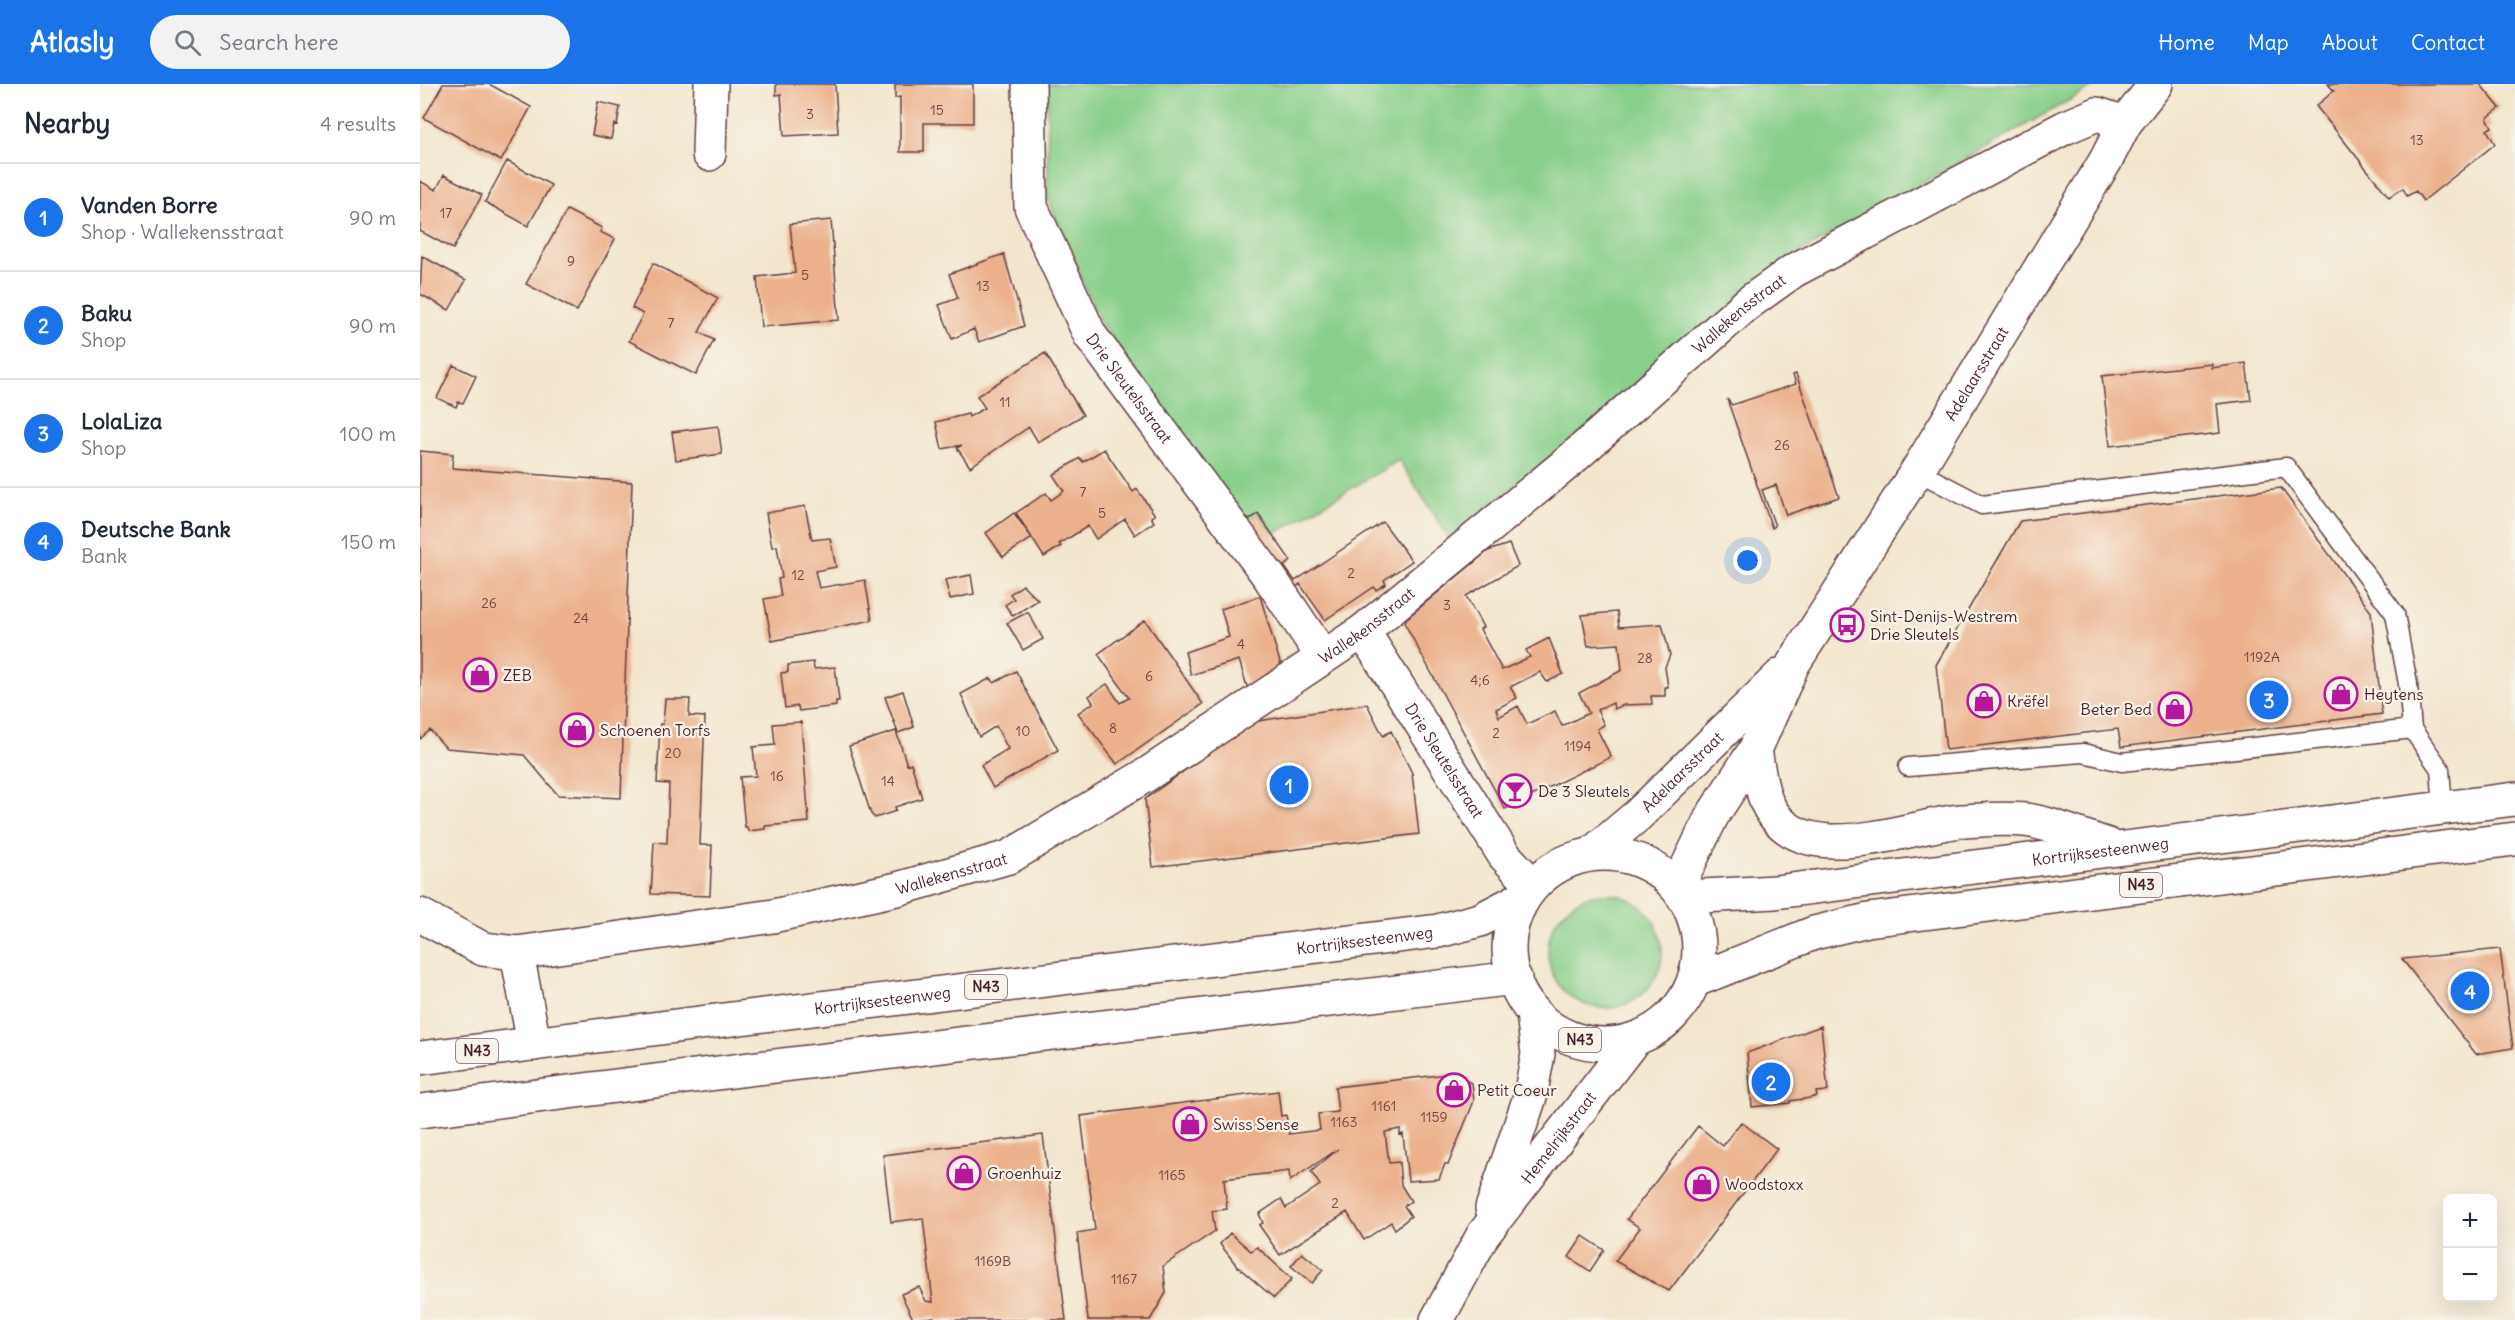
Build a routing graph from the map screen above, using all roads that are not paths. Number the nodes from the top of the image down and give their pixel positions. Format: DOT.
graph roads {
  1 [pos="711,84"];
  2 [pos="1029,84"];
  3 [pos="2154,85"];
  4 [pos="2125,123"];
  5 [pos="709,154"];
  6 [pos="1917,471"];
  7 [pos="1364,631"];
  8 [pos="1323,657"];
  9 [pos="1793,664"];
  10 [pos="2412,729"];
  11 [pos="1755,750"];
  12 [pos="1908,767"];
  13 [pos="2515,799"];
  14 [pos="2443,808"];
  15 [pos="2515,839"];
  16 [pos="2119,848"];
  17 [pos="1595,851"];
  18 [pos="1526,892"];
  19 [pos="1681,892"];
  20 [pos="420,915"];
  21 [pos="517,953"];
  22 [pos="1515,978"];
  23 [pos="1696,980"];
  24 [pos="1533,1013"];
  25 [pos="1634,1040"];
  26 [pos="534,1044"];
  27 [pos="420,1058"];
  28 [pos="420,1112"];
  29 [pos="1483,1235"];
  30 [pos="1437,1320"];
  1 -- 5 [label="main road"];
  2 -- 8 [label="main road, Drie Sleutelsstraat"];
  3 -- 4 [label="main road, Adelaarsstraat"];
  4 -- 6 [label="main road, Adelaarsstraat"];
  4 -- 7 [label="main road, Wallekensstraat"];
  6 -- 9 [label="main road, Adelaarsstraat"];
  6 -- 10 [label="lane"];
  7 -- 8 [label="main road, Wallekensstraat"];
  7 -- 18 [label="main road, Drie Sleutelsstraat"];
  8 -- 21 [label="main road, Wallekensstraat"];
  9 -- 11 [label="main road, Adelaarsstraat"];
  9 -- 17 [label="main road, Adelaarsstraat"];
  10 -- 12 [label="lane"];
  10 -- 14 [label="lane"];
  11 -- 16 [label="main road"];
  11 -- 19 [label="main road, Adelaarsstraat"];
  13 -- 14 [label="main road, Kortrijksesteenweg"];
  14 -- 16 [label="main road, Kortrijksesteenweg"];
  15 -- 23 [label="main road, N43"];
  16 -- 19 [label="main road, Kortrijksesteenweg"];
  17 -- 18 [label="main road, N43"];
  17 -- 19 [label="main road"];
  18 -- 22 [label="main road, N43"];
  18 -- 26 [label="main road, Kortrijksesteenweg / N43"];
  19 -- 23 [label="main road, N43"];
  20 -- 21 [label="main road, Wallekensstraat"];
  21 -- 26 [label="main road"];
  22 -- 24 [label="main road, N43"];
  22 -- 28 [label="main road"];
  23 -- 25 [label="main road, N43"];
  24 -- 25 [label="main road, N43"];
  24 -- 29 [label="main road, Hemelrijkstraat"];
  25 -- 29 [label="main road, Hemelrijkstraat"];
  26 -- 27 [label="main road, Kortrijksesteenweg / N43"];
  29 -- 30 [label="main road, Hemelrijkstraat"];
}
